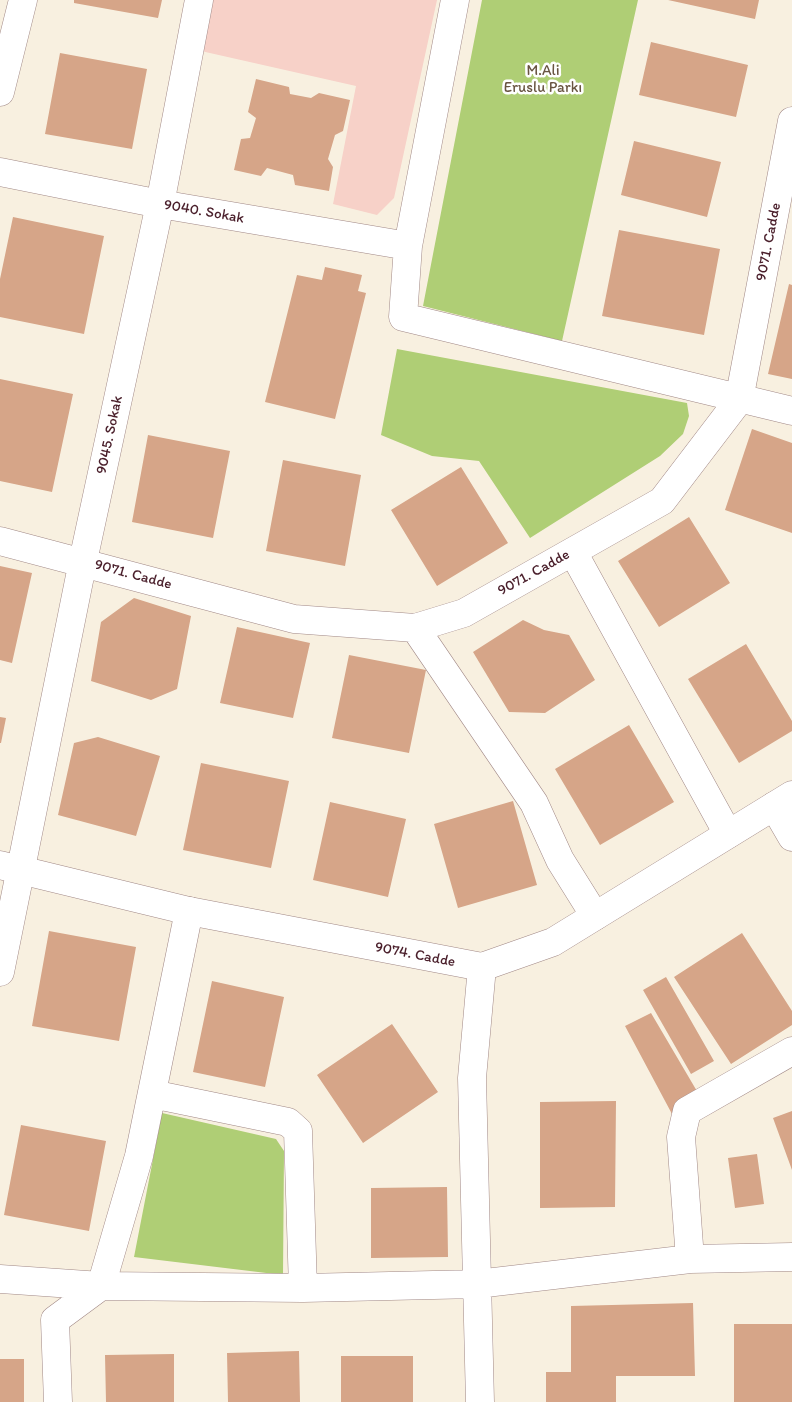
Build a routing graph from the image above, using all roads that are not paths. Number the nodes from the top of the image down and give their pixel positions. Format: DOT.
graph roads {
  1 [pos="23,0"];
  2 [pos="199,0"];
  3 [pos="455,0"];
  4 [pos="0,92"];
  5 [pos="792,121"];
  6 [pos="0,172"];
  7 [pos="160,204"];
  8 [pos="408,246"];
  9 [pos="739,400"];
  10 [pos="792,411"];
  11 [pos="0,540"];
  12 [pos="573,552"];
  13 [pos="83,561"];
  14 [pos="415,628"];
  15 [pos="783,801"];
  16 [pos="728,834"];
  17 [pos="792,837"];
  18 [pos="10,867"];
  19 [pos="189,911"];
  20 [pos="594,916"];
  21 [pos="482,968"];
  22 [pos="0,972"];
  23 [pos="792,1051"];
  24 [pos="152,1094"];
  25 [pos="792,1257"];
  26 [pos="690,1259"];
  27 [pos="0,1279"];
  28 [pos="478,1284"];
  29 [pos="101,1286"];
  30 [pos="302,1288"];
  31 [pos="58,1402"];
  32 [pos="480,1402"];
  1 -- 4 [label="street"];
  2 -- 7 [label="street, 9045. Sokak"];
  3 -- 8 [label="street"];
  5 -- 9 [label="street, 9071. Cadde"];
  6 -- 7 [label="street, 9040. Sokak"];
  7 -- 8 [label="street, 9040. Sokak"];
  7 -- 13 [label="street, 9045. Sokak"];
  8 -- 9 [label="street"];
  9 -- 10 [label="street"];
  9 -- 12 [label="street, 9071. Cadde"];
  11 -- 13 [label="street, 9071. Cadde"];
  12 -- 14 [label="street, 9071. Cadde"];
  12 -- 16 [label="street"];
  13 -- 14 [label="street, 9071. Cadde"];
  13 -- 18 [label="street, 9045. Sokak"];
  14 -- 20 [label="street"];
  15 -- 16 [label="street"];
  15 -- 17 [label="street"];
  16 -- 20 [label="street"];
  18 -- 19 [label="street, 9074. Cadde"];
  18 -- 22 [label="street, 9045. Sokak"];
  19 -- 21 [label="street, 9074. Cadde"];
  19 -- 24 [label="street"];
  20 -- 21 [label="street"];
  21 -- 28 [label="street"];
  23 -- 26 [label="street"];
  24 -- 29 [label="street"];
  24 -- 30 [label="street"];
  25 -- 26 [label="street"];
  26 -- 28 [label="street"];
  27 -- 29 [label="street"];
  28 -- 30 [label="street"];
  28 -- 32 [label="street"];
  29 -- 30 [label="street"];
  29 -- 31 [label="street"];
}
